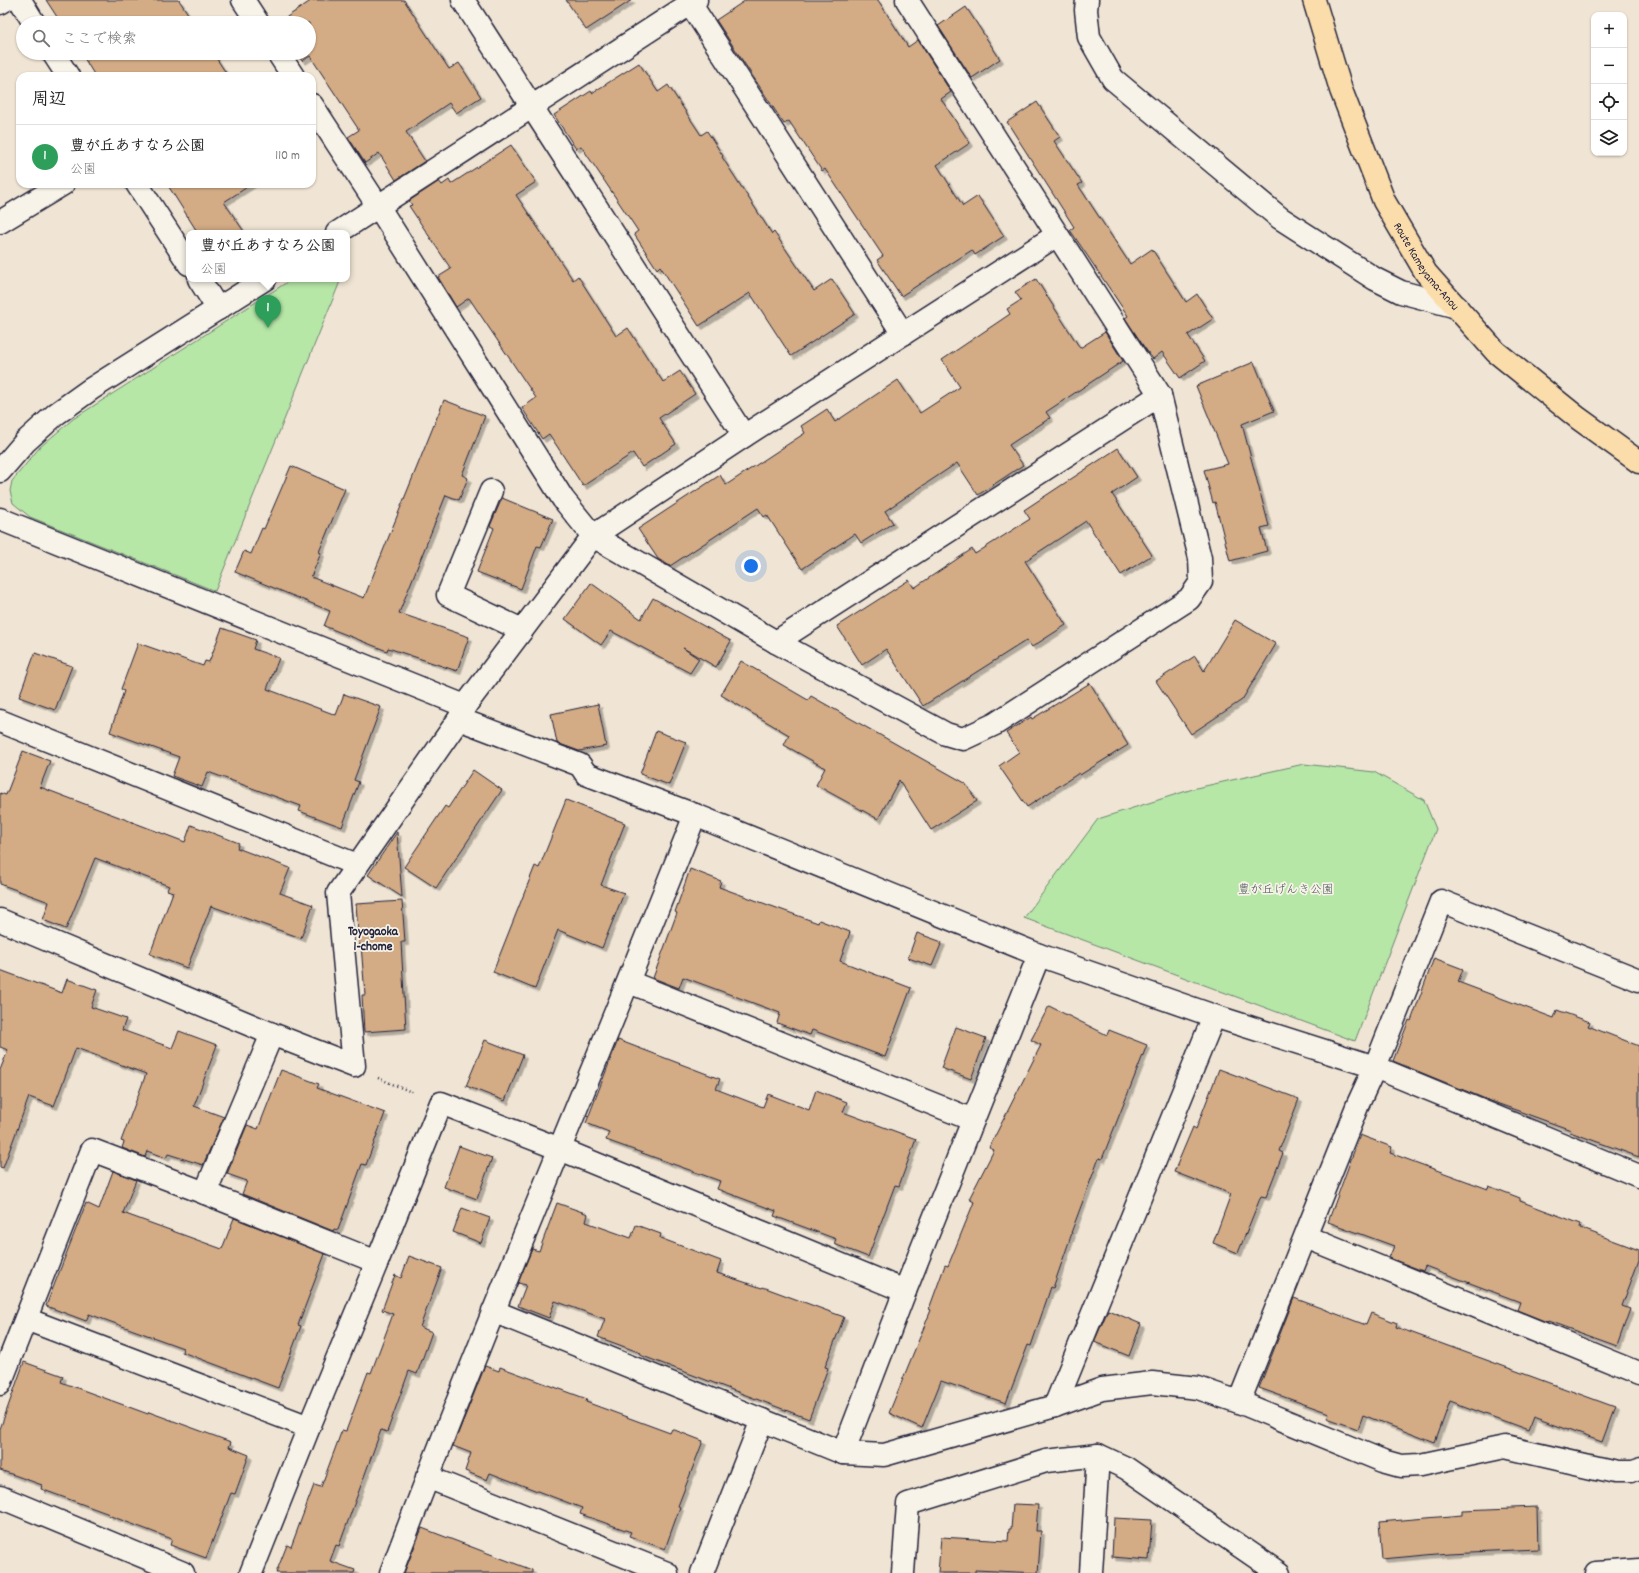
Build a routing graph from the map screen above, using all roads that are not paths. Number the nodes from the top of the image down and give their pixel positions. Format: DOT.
graph roads {
  1 [pos="5,0"];
  2 [pos="20,0"];
  3 [pos="243,0"];
  4 [pos="463,0"];
  5 [pos="907,0"];
  6 [pos="1087,0"];
  7 [pos="1314,0"];
  8 [pos="692,1"];
  9 [pos="0,4"];
  10 [pos="30,16"];
  11 [pos="253,16"];
  12 [pos="58,60"];
  13 [pos="283,60"];
  14 [pos="65,72"];
  15 [pos="290,72"];
  16 [pos="531,107"];
  17 [pos="316,111"];
  18 [pos="56,188"];
  19 [pos="140,188"];
  20 [pos="378,206"];
  21 [pos="0,222"];
  22 [pos="341,230"];
  23 [pos="1057,235"];
  24 [pos="186,259"];
  25 [pos="201,282"];
  26 [pos="260,282"];
  27 [pos="1457,308"];
  28 [pos="218,309"];
  29 [pos="903,334"];
  30 [pos="1160,395"];
  31 [pos="744,436"];
  32 [pos="1639,462"];
  33 [pos="0,471"];
  34 [pos="491,491"];
  35 [pos="0,520"];
  36 [pos="593,536"];
  37 [pos="522,630"];
  38 [pos="776,642"];
  39 [pos="462,713"];
  40 [pos="0,721"];
  41 [pos="695,815"];
  42 [pos="357,866"];
  43 [pos="1,924"];
  44 [pos="1039,955"];
  45 [pos="1639,980"];
  46 [pos="629,982"];
  47 [pos="1214,1016"];
  48 [pos="272,1034"];
  49 [pos="1375,1066"];
  50 [pos="973,1120"];
  51 [pos="560,1149"];
  52 [pos="1639,1176"];
  53 [pos="206,1193"];
  54 [pos="1306,1237"];
  55 [pos="376,1262"];
  56 [pos="905,1291"];
  57 [pos="493,1311"];
  58 [pos="26,1319"];
  59 [pos="1639,1373"];
  60 [pos="0,1384"];
  61 [pos="1239,1402"];
  62 [pos="1055,1406"];
  63 [pos="762,1420"];
  64 [pos="310,1427"];
  65 [pos="843,1453"];
  66 [pos="1098,1455"];
  67 [pos="1639,1469"];
  68 [pos="427,1477"];
  69 [pos="0,1497"];
  70 [pos="1639,1570"];
  71 [pos="183,1573"];
  72 [pos="251,1573"];
  73 [pos="391,1573"];
  74 [pos="667,1573"];
  75 [pos="702,1573"];
  76 [pos="903,1573"];
  77 [pos="1091,1573"];
  78 [pos="1279,1573"];
  79 [pos="1596,1573"];
  1 -- 9 [label="street"];
  2 -- 10 [label="street"];
  3 -- 11 [label="street"];
  4 -- 16 [label="street"];
  5 -- 23 [label="street"];
  6 -- 27 [label="street"];
  7 -- 27 [label="main road, Route Kameyama-Anou"];
  8 -- 16 [label="street"];
  8 -- 29 [label="street"];
  12 -- 14 [label="street"];
  13 -- 15 [label="street"];
  16 -- 20 [label="street"];
  16 -- 31 [label="street"];
  17 -- 20 [label="street"];
  18 -- 21 [label="street"];
  19 -- 24 [label="street"];
  20 -- 22 [label="street"];
  20 -- 36 [label="street"];
  23 -- 29 [label="street"];
  23 -- 30 [label="street"];
  25 -- 28 [label="street"];
  26 -- 28 [label="street"];
  27 -- 32 [label="main road, Route Kameyama-Anou"];
  28 -- 33 [label="street"];
  29 -- 31 [label="street"];
  30 -- 38 [label="street"];
  30 -- 38 [label="street"];
  31 -- 36 [label="street"];
  34 -- 37 [label="street"];
  35 -- 39 [label="street"];
  36 -- 37 [label="street"];
  36 -- 38 [label="street"];
  37 -- 39 [label="street"];
  39 -- 41 [label="street"];
  39 -- 42 [label="street"];
  40 -- 42 [label="street"];
  41 -- 44 [label="street"];
  41 -- 46 [label="street"];
  42 -- 48 [label="street"];
  43 -- 48 [label="street"];
  44 -- 47 [label="street"];
  44 -- 50 [label="street"];
  45 -- 49 [label="street"];
  46 -- 50 [label="street"];
  46 -- 51 [label="street"];
  47 -- 49 [label="street"];
  47 -- 62 [label="street"];
  48 -- 53 [label="street"];
  49 -- 52 [label="street"];
  49 -- 54 [label="street"];
  50 -- 56 [label="street"];
  51 -- 55 [label="street"];
  51 -- 56 [label="street"];
  51 -- 57 [label="street"];
  53 -- 55 [label="street"];
  53 -- 58 [label="street"];
  54 -- 59 [label="street"];
  54 -- 61 [label="street"];
  55 -- 64 [label="street"];
  56 -- 65 [label="street"];
  57 -- 63 [label="street"];
  57 -- 68 [label="street"];
  58 -- 60 [label="street"];
  58 -- 64 [label="street"];
  61 -- 62 [label="street"];
  61 -- 67 [label="street"];
  62 -- 65 [label="street"];
  63 -- 65 [label="street"];
  63 -- 75 [label="street"];
  64 -- 72 [label="street"];
  66 -- 76 [label="street"];
  66 -- 77 [label="street"];
  66 -- 78 [label="street"];
  68 -- 73 [label="street"];
  68 -- 74 [label="street"];
  69 -- 71 [label="street"];
  70 -- 79 [label="street"];
}
